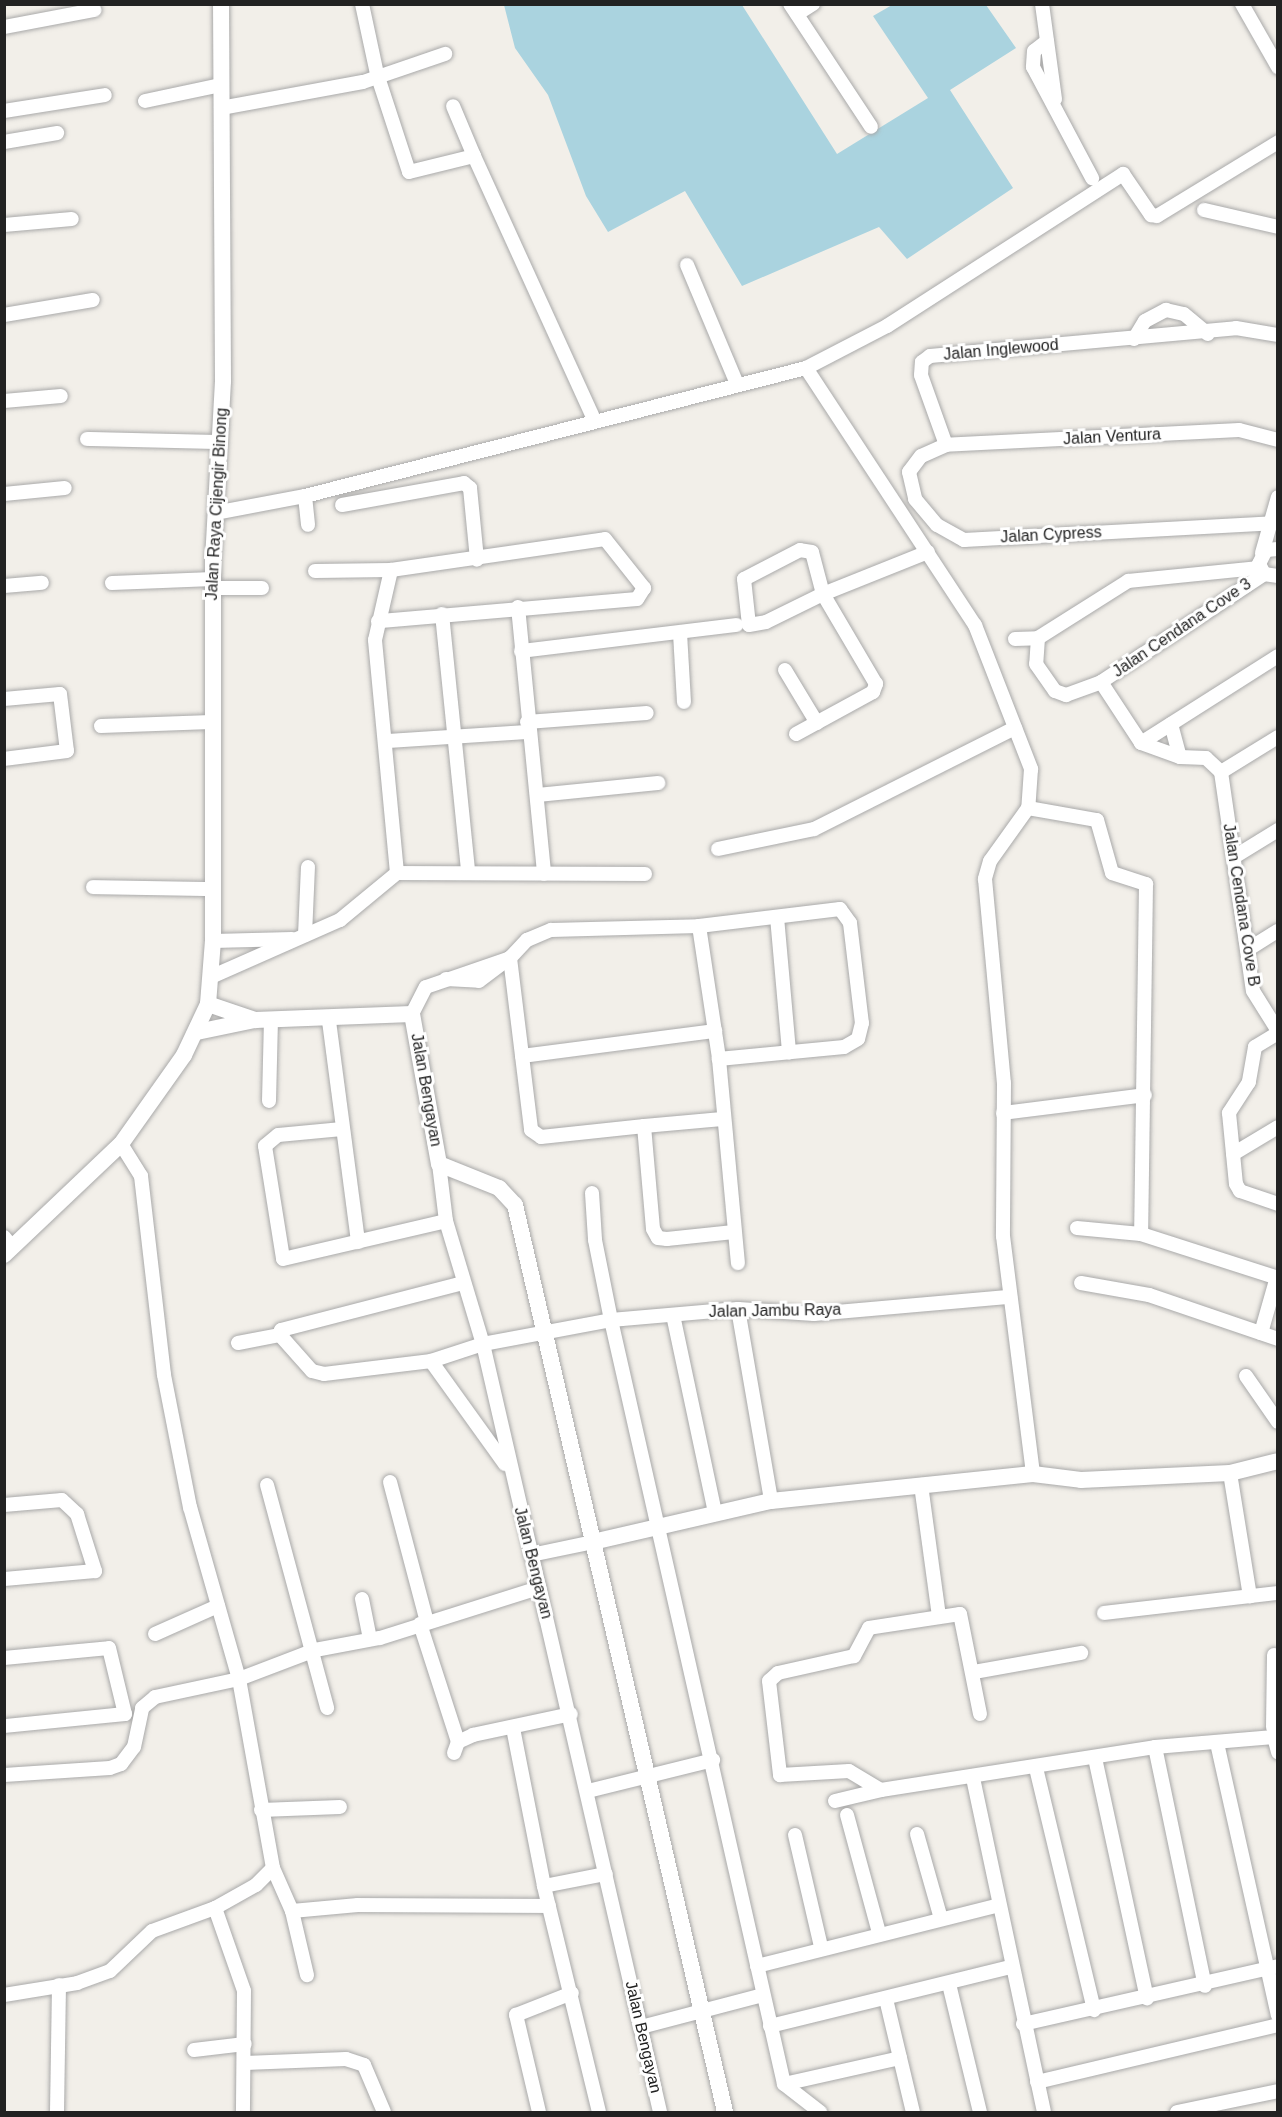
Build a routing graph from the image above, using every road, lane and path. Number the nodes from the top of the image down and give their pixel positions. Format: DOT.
graph roads {
  1 [pos="221,4"];
  2 [pos="362,4"];
  3 [pos="813,4"];
  4 [pos="1242,4"];
  5 [pos="1043,5"];
  6 [pos="793,9"];
  7 [pos="94,10"];
  8 [pos="4,27"];
  9 [pos="445,54"];
  10 [pos="1278,67"];
  11 [pos="377,74"];
  12 [pos="221,85"];
  13 [pos="105,95"];
  14 [pos="145,101"];
  15 [pos="453,106"];
  16 [pos="221,108"];
  17 [pos="4,111"];
  18 [pos="871,127"];
  19 [pos="57,133"];
  20 [pos="4,142"];
  21 [pos="1278,142"];
  22 [pos="474,156"];
  23 [pos="1092,178"];
  24 [pos="1204,210"];
  25 [pos="72,219"];
  26 [pos="4,225"];
  27 [pos="1278,227"];
  28 [pos="687,265"];
  29 [pos="93,300"];
  30 [pos="4,315"];
  31 [pos="1208,334"];
  32 [pos="1278,335"];
  33 [pos="1134,339"];
  34 [pos="806,368"];
  35 [pos="737,384"];
  36 [pos="61,396"];
  37 [pos="4,401"];
  38 [pos="594,419"];
  39 [pos="87,439"];
  40 [pos="1278,440"];
  41 [pos="220,442"];
  42 [pos="946,445"];
  43 [pos="65,488"];
  44 [pos="4,494"];
  45 [pos="305,496"];
  46 [pos="1278,497"];
  47 [pos="342,505"];
  48 [pos="215,513"];
  49 [pos="308,525"];
  50 [pos="1275,526"];
  51 [pos="1278,549"];
  52 [pos="928,552"];
  53 [pos="1262,553"];
  54 [pos="477,560"];
  55 [pos="391,570"];
  56 [pos="315,571"];
  57 [pos="1271,576"];
  58 [pos="42,583"];
  59 [pos="112,583"];
  60 [pos="213,584"];
  61 [pos="4,586"];
  62 [pos="262,588"];
  63 [pos="823,594"];
  64 [pos="518,607"];
  65 [pos="442,614"];
  66 [pos="378,621"];
  67 [pos="736,625"];
  68 [pos="680,633"];
  69 [pos="1038,638"];
  70 [pos="1015,639"];
  71 [pos="520,651"];
  72 [pos="1278,656"];
  73 [pos="785,670"];
  74 [pos="1101,682"];
  75 [pos="4,699"];
  76 [pos="684,702"];
  77 [pos="647,713"];
  78 [pos="211,722"];
  79 [pos="817,723"];
  80 [pos="1171,724"];
  81 [pos="101,726"];
  82 [pos="527,727"];
  83 [pos="1015,728"];
  84 [pos="796,734"];
  85 [pos="457,736"];
  86 [pos="1278,737"];
  87 [pos="388,741"];
  88 [pos="1141,743"];
  89 [pos="1180,757"];
  90 [pos="4,759"];
  91 [pos="1221,772"];
  92 [pos="658,783"];
  93 [pos="537,795"];
  94 [pos="1028,808"];
  95 [pos="1278,830"];
  96 [pos="718,849"];
  97 [pos="1233,857"];
  98 [pos="308,867"];
  99 [pos="468,872"];
  100 [pos="397,873"];
  101 [pos="645,873"];
  102 [pos="544,874"];
  103 [pos="93,887"];
  104 [pos="213,889"];
  105 [pos="777,917"];
  106 [pos="699,926"];
  107 [pos="1278,931"];
  108 [pos="299,937"];
  109 [pos="213,941"];
  110 [pos="1247,950"];
  111 [pos="510,958"];
  112 [pos="213,976"];
  113 [pos="208,1004"];
  114 [pos="412,1014"];
  115 [pos="263,1020"];
  116 [pos="329,1021"];
  117 [pos="715,1031"];
  118 [pos="197,1032"];
  119 [pos="1278,1032"];
  120 [pos="789,1052"];
  121 [pos="522,1056"];
  122 [pos="719,1059"];
  123 [pos="1145,1095"];
  124 [pos="268,1101"];
  125 [pos="1003,1113"];
  126 [pos="722,1119"];
  127 [pos="644,1126"];
  128 [pos="1278,1126"];
  129 [pos="342,1129"];
  130 [pos="121,1143"];
  131 [pos="1233,1154"];
  132 [pos="439,1164"];
  133 [pos="592,1193"];
  134 [pos="1278,1204"];
  135 [pos="446,1221"];
  136 [pos="1077,1228"];
  137 [pos="734,1232"];
  138 [pos="1142,1234"];
  139 [pos="358,1242"];
  140 [pos="7,1246"];
  141 [pos="738,1263"];
  142 [pos="1277,1277"];
  143 [pos="463,1283"];
  144 [pos="1081,1283"];
  145 [pos="1010,1297"];
  146 [pos="738,1309"];
  147 [pos="673,1314"];
  148 [pos="611,1320"];
  149 [pos="540,1332"];
  150 [pos="1261,1333"];
  151 [pos="280,1335"];
  152 [pos="1278,1339"];
  153 [pos="238,1343"];
  154 [pos="483,1344"];
  155 [pos="431,1361"];
  156 [pos="1246,1376"];
  157 [pos="1278,1422"];
  158 [pos="1278,1461"];
  159 [pos="509,1469"];
  160 [pos="1230,1473"];
  161 [pos="1033,1474"];
  162 [pos="390,1482"];
  163 [pos="267,1485"];
  164 [pos="921,1485"];
  165 [pos="771,1501"];
  166 [pos="4,1504"];
  167 [pos="715,1512"];
  168 [pos="657,1527"];
  169 [pos="593,1542"];
  170 [pos="531,1555"];
  171 [pos="4,1579"];
  172 [pos="539,1588"];
  173 [pos="1278,1593"];
  174 [pos="1250,1596"];
  175 [pos="362,1599"];
  176 [pos="218,1606"];
  177 [pos="1104,1613"];
  178 [pos="939,1616"];
  179 [pos="424,1623"];
  180 [pos="155,1634"];
  181 [pos="370,1639"];
  182 [pos="315,1650"];
  183 [pos="1081,1653"];
  184 [pos="1274,1655"];
  185 [pos="4,1658"];
  186 [pos="974,1672"];
  187 [pos="239,1679"];
  188 [pos="327,1708"];
  189 [pos="570,1714"];
  190 [pos="980,1714"];
  191 [pos="4,1726"];
  192 [pos="513,1728"];
  193 [pos="1275,1730"];
  194 [pos="1217,1743"];
  195 [pos="1155,1747"];
  196 [pos="1278,1752"];
  197 [pos="1095,1758"];
  198 [pos="713,1760"];
  199 [pos="1036,1768"];
  200 [pos="4,1775"];
  201 [pos="650,1777"];
  202 [pos="973,1779"];
  203 [pos="880,1790"];
  204 [pos="588,1791"];
  205 [pos="835,1801"];
  206 [pos="340,1807"];
  207 [pos="261,1810"];
  208 [pos="847,1815"];
  209 [pos="917,1834"];
  210 [pos="795,1835"];
  211 [pos="273,1868"];
  212 [pos="606,1874"];
  213 [pos="544,1886"];
  214 [pos="549,1906"];
  215 [pos="996,1906"];
  216 [pos="215,1908"];
  217 [pos="292,1911"];
  218 [pos="941,1919"];
  219 [pos="879,1933"];
  220 [pos="821,1947"];
  221 [pos="757,1966"];
  222 [pos="1011,1967"];
  223 [pos="1273,1968"];
  224 [pos="307,1975"];
  225 [pos="949,1984"];
  226 [pos="59,1985"];
  227 [pos="1205,1986"];
  228 [pos="573,1993"];
  229 [pos="4,1995"];
  230 [pos="763,1995"];
  231 [pos="1147,1998"];
  232 [pos="886,1999"];
  233 [pos="700,2009"];
  234 [pos="1094,2010"];
  235 [pos="1278,2015"];
  236 [pos="1023,2024"];
  237 [pos="1278,2025"];
  238 [pos="770,2026"];
  239 [pos="641,2027"];
  240 [pos="245,2044"];
  241 [pos="194,2050"];
  242 [pos="900,2058"];
  243 [pos="245,2063"];
  244 [pos="1037,2082"];
  245 [pos="784,2084"];
  246 [pos="1278,2091"];
  247 [pos="238,2111"];
  248 [pos="57,2112"];
  249 [pos="384,2112"];
  250 [pos="539,2112"];
  251 [pos="599,2112"];
  252 [pos="660,2112"];
  253 [pos="725,2112"];
  254 [pos="820,2112"];
  255 [pos="913,2112"];
  256 [pos="980,2112"];
  257 [pos="1044,2112"];
  258 [pos="1177,2112"];
  1 -- 12 [label="street, Jalan Raya Cijengir Binong"];
  2 -- 11 [label="street"];
  3 -- 6 [label="street"];
  4 -- 10 [label="street"];
  5 -- 23 [label="street"];
  6 -- 18 [label="street"];
  7 -- 8 [label="street"];
  9 -- 11 [label="street"];
  11 -- 16 [label="street"];
  11 -- 22 [label="street"];
  12 -- 14 [label="street"];
  12 -- 16 [label="street, Jalan Raya Cijengir Binong"];
  13 -- 17 [label="street"];
  15 -- 22 [label="street"];
  16 -- 41 [label="street, Jalan Raya Cijengir Binong"];
  19 -- 20 [label="street"];
  21 -- 34 [label="street"];
  22 -- 38 [label="street"];
  24 -- 27 [label="street"];
  25 -- 26 [label="street"];
  28 -- 35 [label="street"];
  29 -- 30 [label="street"];
  31 -- 32 [label="street, Jalan Inglewood"];
  31 -- 33 [label="street, Jalan Inglewood"];
  31 -- 33 [label="street"];
  33 -- 42 [label="street, Jalan Inglewood"];
  34 -- 35 [label="street"];
  34 -- 52 [label="street"];
  35 -- 38 [label="street"];
  36 -- 37 [label="street"];
  38 -- 45 [label="street"];
  39 -- 41 [label="street"];
  40 -- 42 [label="street, Jalan Ventura"];
  41 -- 48 [label="street, Jalan Raya Cijengir Binong"];
  42 -- 50 [label="street, Jalan Cypress"];
  43 -- 44 [label="street"];
  45 -- 48 [label="street"];
  45 -- 49 [label="street"];
  46 -- 50 [label="street"];
  47 -- 54 [label="street"];
  48 -- 60 [label="street, Jalan Raya Cijengir Binong"];
  50 -- 53 [label="street"];
  51 -- 53 [label="street"];
  52 -- 63 [label="street"];
  52 -- 83 [label="street"];
  53 -- 57 [label="street"];
  54 -- 55 [label="street"];
  54 -- 64 [label="street"];
  55 -- 56 [label="street"];
  55 -- 66 [label="street"];
  57 -- 69 [label="street"];
  57 -- 74 [label="street, Jalan Cendana Cove 3"];
  58 -- 61 [label="street"];
  59 -- 60 [label="street"];
  60 -- 62 [label="street"];
  60 -- 78 [label="street, Jalan Raya Cijengir Binong"];
  63 -- 63 [label="street"];
  63 -- 79 [label="street"];
  64 -- 65 [label="street"];
  64 -- 71 [label="street"];
  65 -- 66 [label="street"];
  65 -- 85 [label="street"];
  66 -- 87 [label="street"];
  67 -- 68 [label="street"];
  68 -- 71 [label="street"];
  68 -- 76 [label="street"];
  69 -- 70 [label="street"];
  69 -- 74 [label="street, Jalan Cendana Cove 3"];
  71 -- 82 [label="street"];
  72 -- 80 [label="street"];
  73 -- 79 [label="street"];
  74 -- 88 [label="street"];
  75 -- 90 [label="street"];
  77 -- 82 [label="street"];
  78 -- 81 [label="street"];
  78 -- 104 [label="street, Jalan Raya Cijengir Binong"];
  79 -- 84 [label="street"];
  80 -- 88 [label="street"];
  80 -- 89 [label="street"];
  82 -- 85 [label="street"];
  82 -- 93 [label="street"];
  83 -- 94 [label="street"];
  83 -- 96 [label="street"];
  85 -- 87 [label="street"];
  85 -- 99 [label="street"];
  86 -- 91 [label="street"];
  87 -- 100 [label="street"];
  88 -- 89 [label="street"];
  89 -- 91 [label="street"];
  91 -- 97 [label="street, Jalan Cendana Cove B"];
  92 -- 93 [label="street"];
  93 -- 102 [label="street"];
  94 -- 123 [label="street"];
  94 -- 125 [label="street"];
  95 -- 97 [label="street"];
  97 -- 110 [label="street, Jalan Cendana Cove B"];
  98 -- 108 [label="street"];
  99 -- 100 [label="street"];
  99 -- 102 [label="street"];
  100 -- 108 [label="street"];
  101 -- 102 [label="street"];
  103 -- 104 [label="street"];
  104 -- 109 [label="street, Jalan Raya Cijengir Binong"];
  105 -- 106 [label="street"];
  105 -- 120 [label="street"];
  105 -- 120 [label="street"];
  106 -- 111 [label="street"];
  106 -- 117 [label="street"];
  107 -- 110 [label="street"];
  108 -- 109 [label="street"];
  108 -- 112 [label="street"];
  109 -- 112 [label="street, Jalan Raya Cijengir Binong"];
  110 -- 119 [label="street, Jalan Cendana Cove B"];
  111 -- 114 [label="street"];
  111 -- 121 [label="street"];
  112 -- 113 [label="street, Jalan Raya Cijengir Binong"];
  113 -- 115 [label="street"];
  113 -- 118 [label="street, Jalan Raya Cijengir Binong"];
  114 -- 116 [label="street"];
  114 -- 132 [label="street, Jalan Bengayan"];
  115 -- 116 [label="street"];
  115 -- 118 [label="street"];
  115 -- 124 [label="street"];
  116 -- 129 [label="street"];
  117 -- 121 [label="street"];
  117 -- 122 [label="street"];
  118 -- 130 [label="street, Jalan Raya Cijengir Binong"];
  119 -- 131 [label="street"];
  120 -- 122 [label="street"];
  121 -- 127 [label="street"];
  122 -- 126 [label="street"];
  123 -- 125 [label="street"];
  123 -- 138 [label="street"];
  125 -- 145 [label="street"];
  126 -- 127 [label="street"];
  126 -- 137 [label="street"];
  127 -- 137 [label="street"];
  128 -- 131 [label="street"];
  129 -- 139 [label="street"];
  129 -- 139 [label="street"];
  130 -- 140 [label="street, Jalan Raya Cijengir Binong"];
  130 -- 176 [label="street"];
  131 -- 134 [label="street"];
  132 -- 135 [label="street, Jalan Bengayan"];
  132 -- 149 [label="street"];
  133 -- 148 [label="street"];
  135 -- 139 [label="street"];
  135 -- 143 [label="street, Jalan Bengayan"];
  136 -- 138 [label="street"];
  137 -- 141 [label="street"];
  138 -- 142 [label="street"];
  142 -- 150 [label="street"];
  143 -- 151 [label="street"];
  143 -- 154 [label="street, Jalan Bengayan"];
  144 -- 150 [label="street"];
  145 -- 146 [label="street, Jalan Jambu Raya"];
  145 -- 161 [label="street"];
  146 -- 147 [label="street, Jalan Jambu Raya"];
  146 -- 165 [label="street"];
  147 -- 148 [label="street, Jalan Jambu Raya"];
  147 -- 167 [label="street"];
  148 -- 149 [label="street, Jalan Jambu Raya"];
  148 -- 168 [label="street"];
  149 -- 154 [label="street, Jalan Jambu Raya"];
  149 -- 169 [label="street"];
  150 -- 152 [label="street"];
  151 -- 153 [label="street"];
  151 -- 155 [label="street, Jalan Jambu Raya"];
  154 -- 155 [label="street, Jalan Jambu Raya"];
  154 -- 159 [label="street, Jalan Bengayan"];
  155 -- 159 [label="street"];
  156 -- 157 [label="street"];
  158 -- 160 [label="street"];
  159 -- 170 [label="street, Jalan Bengayan"];
  160 -- 161 [label="street"];
  160 -- 174 [label="street"];
  161 -- 164 [label="street"];
  162 -- 179 [label="street"];
  163 -- 182 [label="street"];
  164 -- 165 [label="street"];
  164 -- 178 [label="street"];
  165 -- 167 [label="street"];
  166 -- 171 [label="street"];
  167 -- 168 [label="street"];
  168 -- 169 [label="street"];
  168 -- 198 [label="street"];
  169 -- 170 [label="street"];
  169 -- 201 [label="street"];
  170 -- 172 [label="street, Jalan Bengayan"];
  172 -- 179 [label="street"];
  172 -- 189 [label="street, Jalan Bengayan"];
  173 -- 174 [label="street"];
  174 -- 177 [label="street"];
  175 -- 181 [label="street"];
  176 -- 180 [label="street"];
  176 -- 187 [label="street"];
  178 -- 186 [label="street"];
  178 -- 203 [label="street"];
  179 -- 181 [label="street"];
  179 -- 192 [label="street"];
  181 -- 182 [label="street"];
  182 -- 187 [label="street"];
  182 -- 188 [label="street"];
  183 -- 186 [label="street"];
  184 -- 193 [label="street"];
  185 -- 191 [label="street"];
  186 -- 190 [label="street"];
  187 -- 200 [label="street"];
  187 -- 207 [label="street"];
  189 -- 192 [label="street"];
  189 -- 204 [label="street, Jalan Bengayan"];
  192 -- 213 [label="street"];
  193 -- 194 [label="street"];
  193 -- 196 [label="street"];
  194 -- 195 [label="street"];
  194 -- 223 [label="street"];
  195 -- 197 [label="street"];
  195 -- 227 [label="street"];
  197 -- 199 [label="street"];
  197 -- 231 [label="street"];
  198 -- 201 [label="street"];
  198 -- 221 [label="street"];
  199 -- 202 [label="street"];
  199 -- 234 [label="street"];
  201 -- 204 [label="street"];
  201 -- 233 [label="street"];
  202 -- 203 [label="street"];
  202 -- 215 [label="street"];
  203 -- 205 [label="street"];
  204 -- 212 [label="street, Jalan Bengayan"];
  206 -- 207 [label="street"];
  207 -- 211 [label="street"];
  208 -- 219 [label="street"];
  209 -- 218 [label="street"];
  210 -- 220 [label="street"];
  211 -- 216 [label="street"];
  211 -- 217 [label="street"];
  212 -- 213 [label="street"];
  212 -- 239 [label="street, Jalan Bengayan"];
  213 -- 214 [label="street"];
  214 -- 217 [label="street"];
  214 -- 228 [label="street"];
  215 -- 218 [label="street"];
  215 -- 222 [label="street"];
  216 -- 226 [label="street"];
  216 -- 240 [label="street"];
  217 -- 224 [label="street"];
  218 -- 219 [label="street"];
  219 -- 220 [label="street"];
  220 -- 221 [label="street"];
  221 -- 230 [label="street"];
  222 -- 225 [label="street"];
  222 -- 236 [label="street"];
  223 -- 227 [label="street"];
  223 -- 235 [label="street"];
  225 -- 232 [label="street"];
  225 -- 256 [label="street"];
  226 -- 229 [label="street"];
  226 -- 248 [label="street"];
  227 -- 231 [label="street"];
  228 -- 250 [label="street"];
  228 -- 251 [label="street"];
  230 -- 233 [label="street"];
  230 -- 238 [label="street"];
  231 -- 234 [label="street"];
  232 -- 238 [label="street"];
  232 -- 242 [label="street"];
  233 -- 239 [label="street"];
  233 -- 253 [label="street"];
  234 -- 236 [label="street"];
  236 -- 244 [label="street"];
  237 -- 244 [label="street"];
  238 -- 245 [label="street"];
  239 -- 252 [label="street, Jalan Bengayan"];
  240 -- 241 [label="street"];
  240 -- 243 [label="street"];
  242 -- 245 [label="street"];
  242 -- 255 [label="street"];
  243 -- 247 [label="street"];
  243 -- 249 [label="street"];
  244 -- 257 [label="street"];
  245 -- 254 [label="street"];
  246 -- 258 [label="street"];
}
